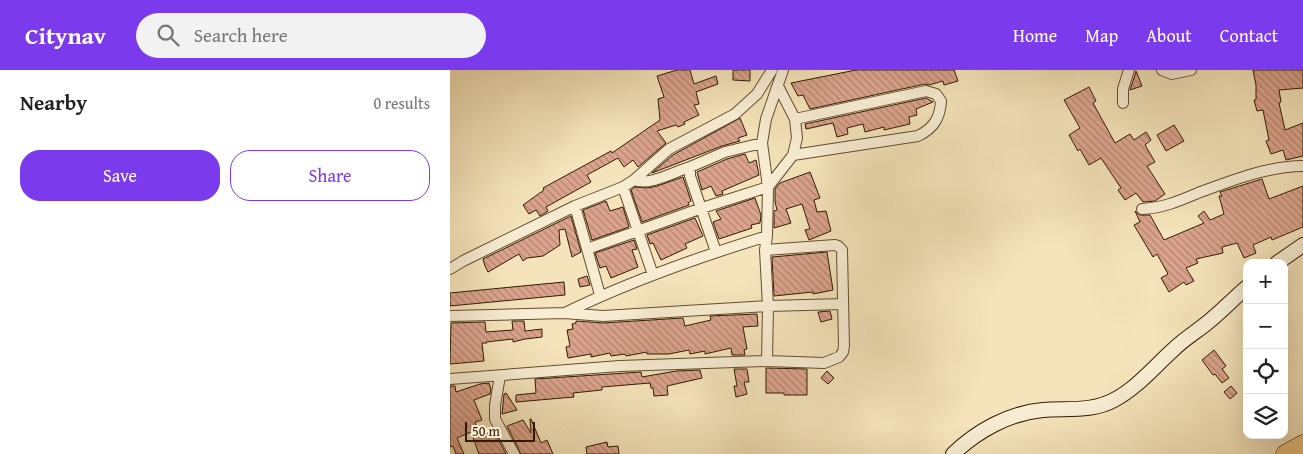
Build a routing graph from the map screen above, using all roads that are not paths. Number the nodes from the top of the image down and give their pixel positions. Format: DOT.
graph roads {
  1 [pos="772,70"];
  2 [pos="783,70"];
  3 [pos="1129,70"];
  4 [pos="1162,70"];
  5 [pos="1191,70"];
  6 [pos="778,86"];
  7 [pos="1123,103"];
  8 [pos="795,120"];
  9 [pos="762,143"];
  10 [pos="793,155"];
  11 [pos="1303,166"];
  12 [pos="690,167"];
  13 [pos="634,180"];
  14 [pos="623,187"];
  15 [pos="768,187"];
  16 [pos="575,206"];
  17 [pos="702,208"];
  18 [pos="1142,209"];
  19 [pos="638,231"];
  20 [pos="767,236"];
  21 [pos="1303,244"];
  22 [pos="588,249"];
  23 [pos="765,250"];
  24 [pos="716,252"];
  25 [pos="1282,259"];
  26 [pos="450,269"];
  27 [pos="653,275"];
  28 [pos="1243,292"];
  29 [pos="600,295"];
  30 [pos="843,304"];
  31 [pos="768,306"];
  32 [pos="564,313"];
  33 [pos="450,316"];
  34 [pos="766,361"];
  35 [pos="500,376"];
  36 [pos="450,378"];
  37 [pos="1303,444"];
  38 [pos="514,454"];
  39 [pos="953,454"];
  40 [pos="1285,454"];
  1 -- 13 [label="street"];
  2 -- 6 [label="street"];
  3 -- 7 [label="street"];
  4 -- 5 [label="street"];
  6 -- 8 [label="street"];
  6 -- 9 [label="street"];
  8 -- 10 [label="street"];
  8 -- 10 [label="street"];
  9 -- 12 [label="street"];
  9 -- 15 [label="street"];
  10 -- 15 [label="street"];
  11 -- 18 [label="street"];
  12 -- 13 [label="street"];
  12 -- 17 [label="street"];
  13 -- 14 [label="street"];
  14 -- 16 [label="street"];
  14 -- 19 [label="street"];
  15 -- 17 [label="street"];
  15 -- 20 [label="street"];
  16 -- 22 [label="street"];
  16 -- 26 [label="street"];
  17 -- 19 [label="street"];
  17 -- 24 [label="street"];
  19 -- 22 [label="street"];
  19 -- 27 [label="street"];
  20 -- 23 [label="street"];
  20 -- 24 [label="street"];
  21 -- 25 [label="main road"];
  22 -- 29 [label="street"];
  23 -- 30 [label="street"];
  23 -- 31 [label="street"];
  24 -- 27 [label="street"];
  27 -- 29 [label="street"];
  28 -- 39 [label="main road"];
  29 -- 32 [label="street"];
  30 -- 31 [label="street"];
  30 -- 34 [label="street"];
  31 -- 32 [label="street"];
  31 -- 34 [label="street"];
  32 -- 33 [label="street"];
  34 -- 35 [label="street"];
  35 -- 36 [label="street"];
  35 -- 38 [label="street"];
  37 -- 40 [label="highway"];
}
